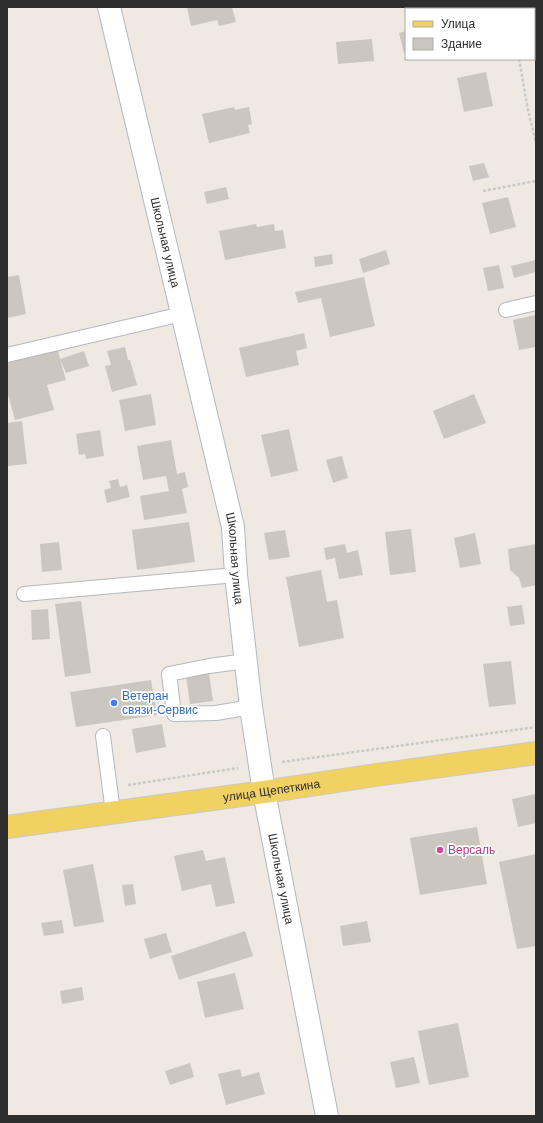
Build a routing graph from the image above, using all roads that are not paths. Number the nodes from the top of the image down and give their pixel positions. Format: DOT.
graph roads {
  1 [pos="109,7"];
  2 [pos="536,303"];
  3 [pos="506,310"];
  4 [pos="182,314"];
  5 [pos="7,355"];
  6 [pos="236,574"];
  7 [pos="24,594"];
  8 [pos="246,661"];
  9 [pos="251,707"];
  10 [pos="103,736"];
  11 [pos="536,753"];
  12 [pos="264,792"];
  13 [pos="113,812"];
  14 [pos="7,826"];
  15 [pos="327,1116"];
  1 -- 4 [label="street, Школьная улица"];
  2 -- 3 [label="lane"];
  4 -- 5 [label="lane"];
  4 -- 6 [label="street, Школьная улица"];
  6 -- 7 [label="lane"];
  6 -- 8 [label="street, Школьная улица"];
  8 -- 9 [label="street, Школьная улица"];
  8 -- 9 [label="lane"];
  9 -- 12 [label="street, Школьная улица"];
  10 -- 13 [label="lane"];
  11 -- 12 [label="main road, улица Щепеткина"];
  12 -- 13 [label="main road, улица Щепеткина"];
  12 -- 15 [label="street, Школьная улица"];
  13 -- 14 [label="main road, улица Щепеткина"];
}
